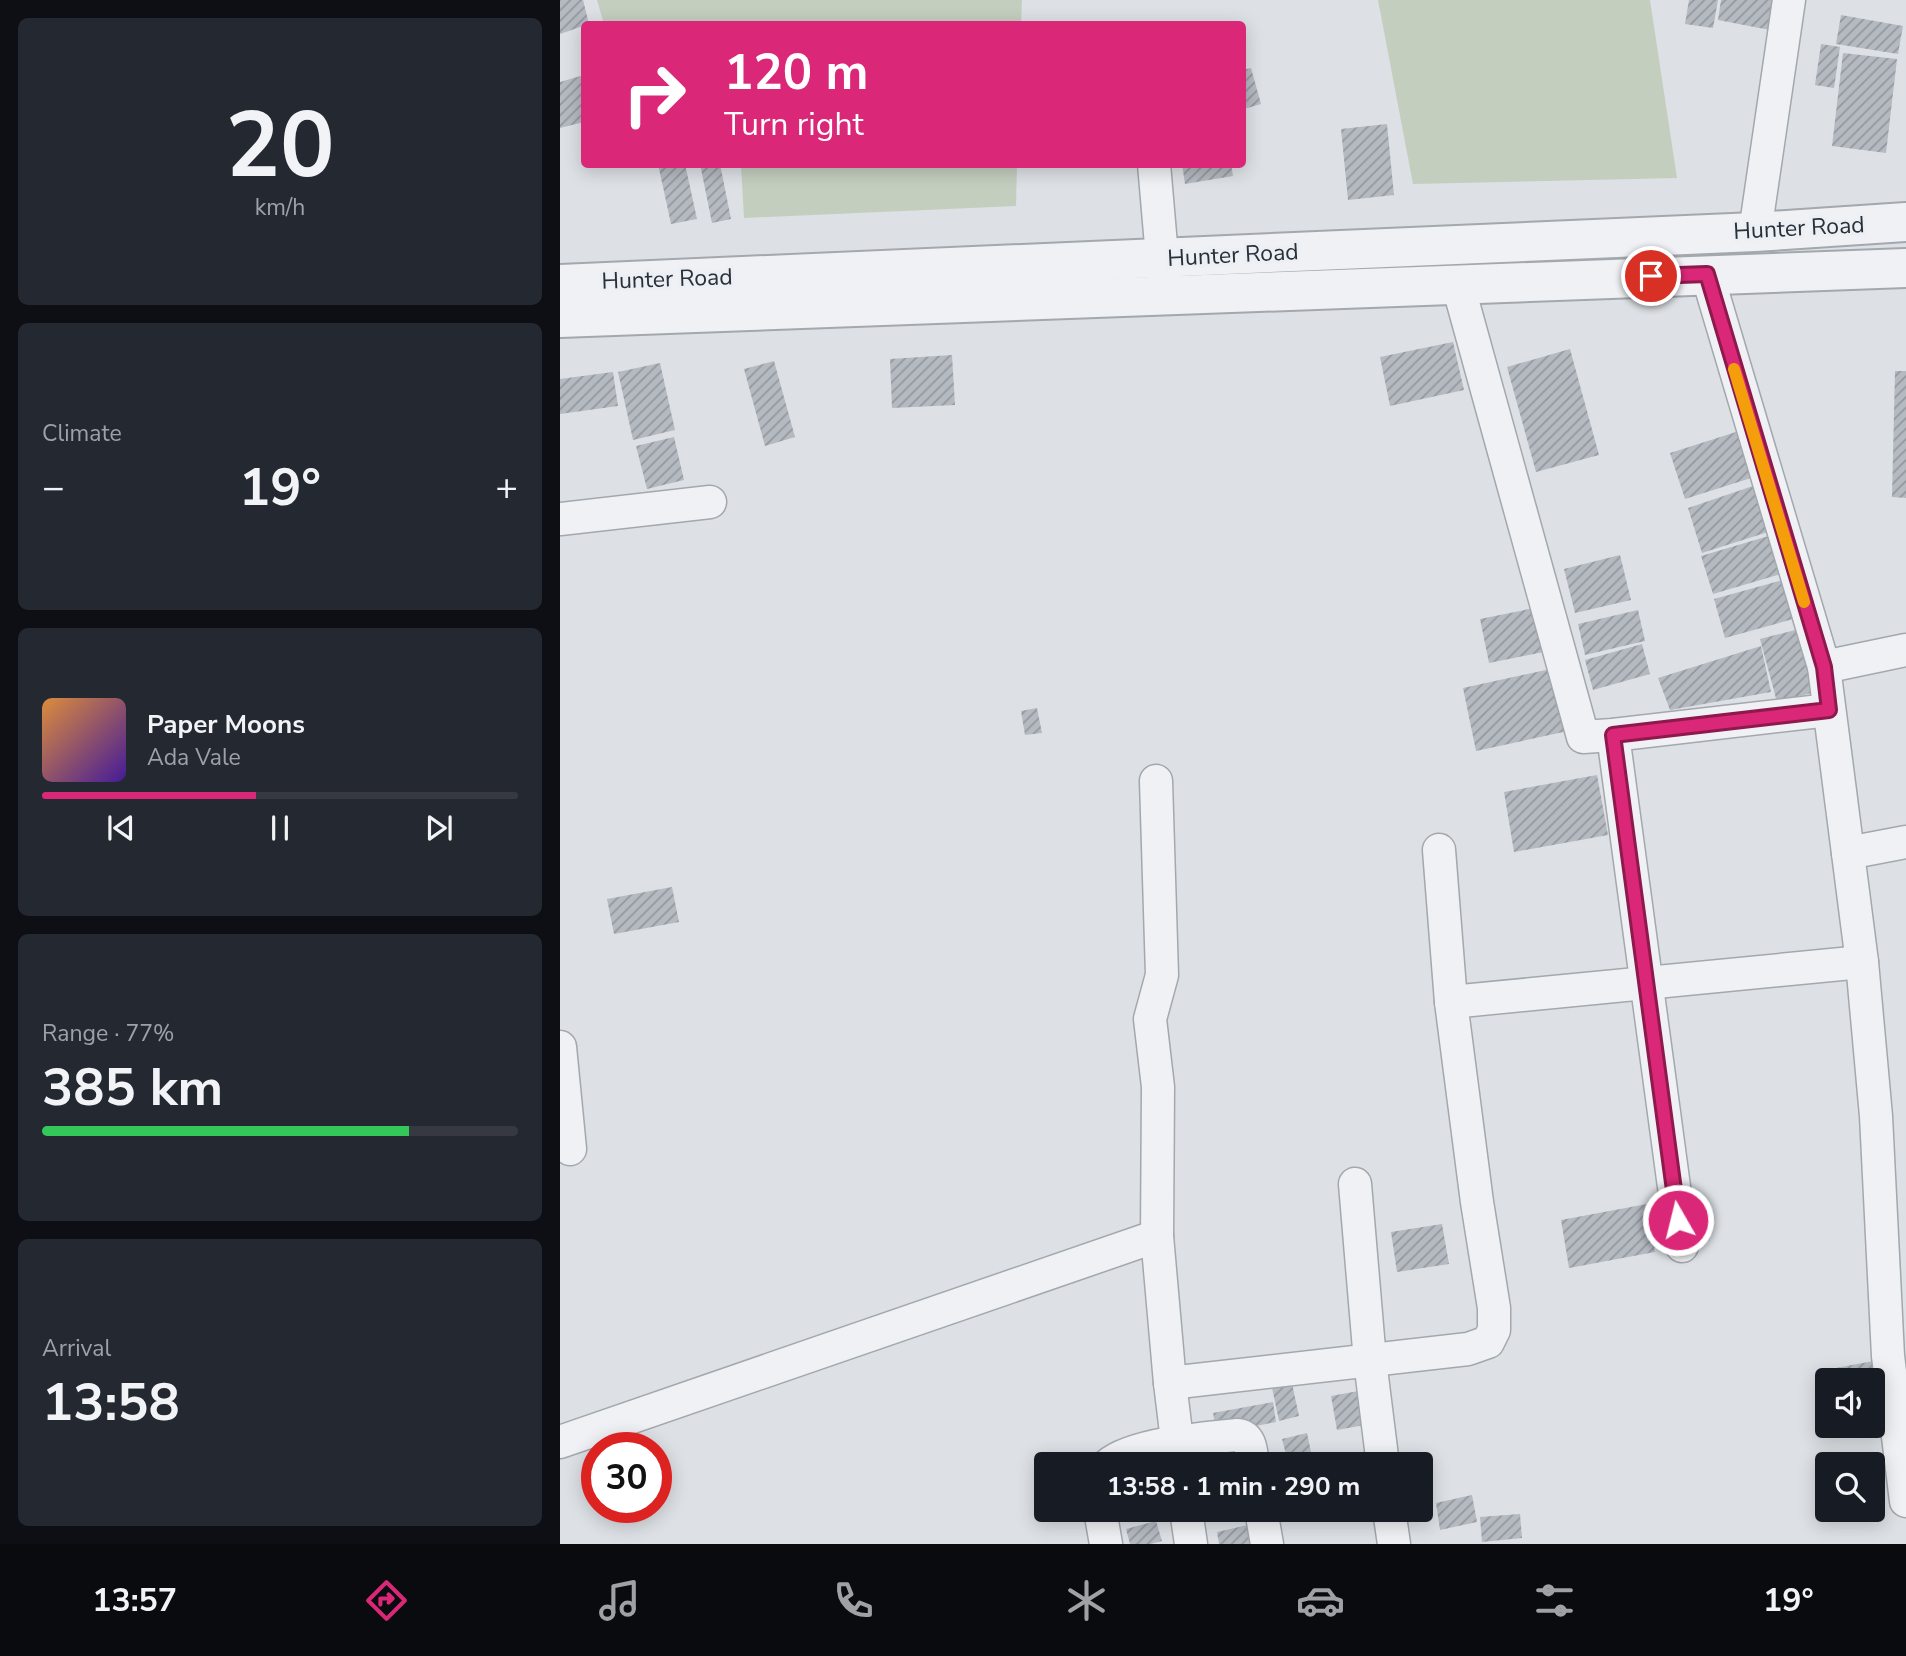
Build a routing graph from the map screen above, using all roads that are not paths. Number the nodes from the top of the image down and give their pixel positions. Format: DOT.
graph roads {
  1 [pos="1789,0"];
  2 [pos="1154,168"];
  3 [pos="1906,222"];
  4 [pos="1755,232"];
  5 [pos="1163,258"];
  6 [pos="1906,268"];
  7 [pos="1707,274"];
  8 [pos="560,284"];
  9 [pos="1458,285"];
  10 [pos="1166,296"];
  11 [pos="560,318"];
  12 [pos="710,502"];
  13 [pos="560,519"];
  14 [pos="1906,650"];
  15 [pos="1824,667"];
  16 [pos="1829,710"];
  17 [pos="1613,735"];
  18 [pos="1156,781"];
  19 [pos="1906,842"];
  20 [pos="1439,850"];
  21 [pos="1848,853"];
  22 [pos="1862,962"];
  23 [pos="1645,982"];
  24 [pos="1451,1002"];
  25 [pos="560,1047"];
  26 [pos="570,1149"];
  27 [pos="1355,1184"];
  28 [pos="1157,1236"];
  29 [pos="1682,1246"];
  30 [pos="1370,1361"];
  31 [pos="1170,1382"];
  32 [pos="560,1442"];
  33 [pos="1179,1452"];
  34 [pos="1182,1452"];
  35 [pos="1250,1452"];
  36 [pos="1381,1452"];
  37 [pos="1906,1501"];
  38 [pos="1103,1522"];
  39 [pos="1188,1522"];
  40 [pos="1263,1522"];
  41 [pos="1391,1522"];
  42 [pos="1106,1544"];
  43 [pos="1191,1544"];
  44 [pos="1266,1544"];
  45 [pos="1394,1544"];
  1 -- 4 [label="street"];
  2 -- 5 [label="street"];
  3 -- 4 [label="street, Hunter Road"];
  4 -- 5 [label="street, Hunter Road"];
  5 -- 8 [label="street, Hunter Road"];
  5 -- 10 [label="street"];
  6 -- 7 [label="street, Hunter Road"];
  7 -- 9 [label="street, Hunter Road"];
  7 -- 15 [label="street"];
  9 -- 10 [label="street, Hunter Road"];
  9 -- 17 [label="street"];
  10 -- 11 [label="street, Hunter Road"];
  12 -- 13 [label="street"];
  14 -- 15 [label="street"];
  15 -- 16 [label="street"];
  16 -- 17 [label="street"];
  16 -- 21 [label="street"];
  17 -- 23 [label="street"];
  18 -- 28 [label="street"];
  19 -- 21 [label="street"];
  20 -- 24 [label="street"];
  21 -- 22 [label="street"];
  22 -- 23 [label="street"];
  22 -- 37 [label="street"];
  23 -- 24 [label="street"];
  23 -- 29 [label="street"];
  24 -- 30 [label="street"];
  25 -- 26 [label="street"];
  27 -- 30 [label="street"];
  28 -- 31 [label="street"];
  28 -- 32 [label="street"];
  30 -- 31 [label="street"];
  30 -- 36 [label="street"];
  31 -- 33 [label="street"];
  34 -- 35 [label="street"];
  38 -- 42 [label="street"];
  39 -- 43 [label="street"];
  40 -- 44 [label="street"];
  41 -- 45 [label="street"];
}
